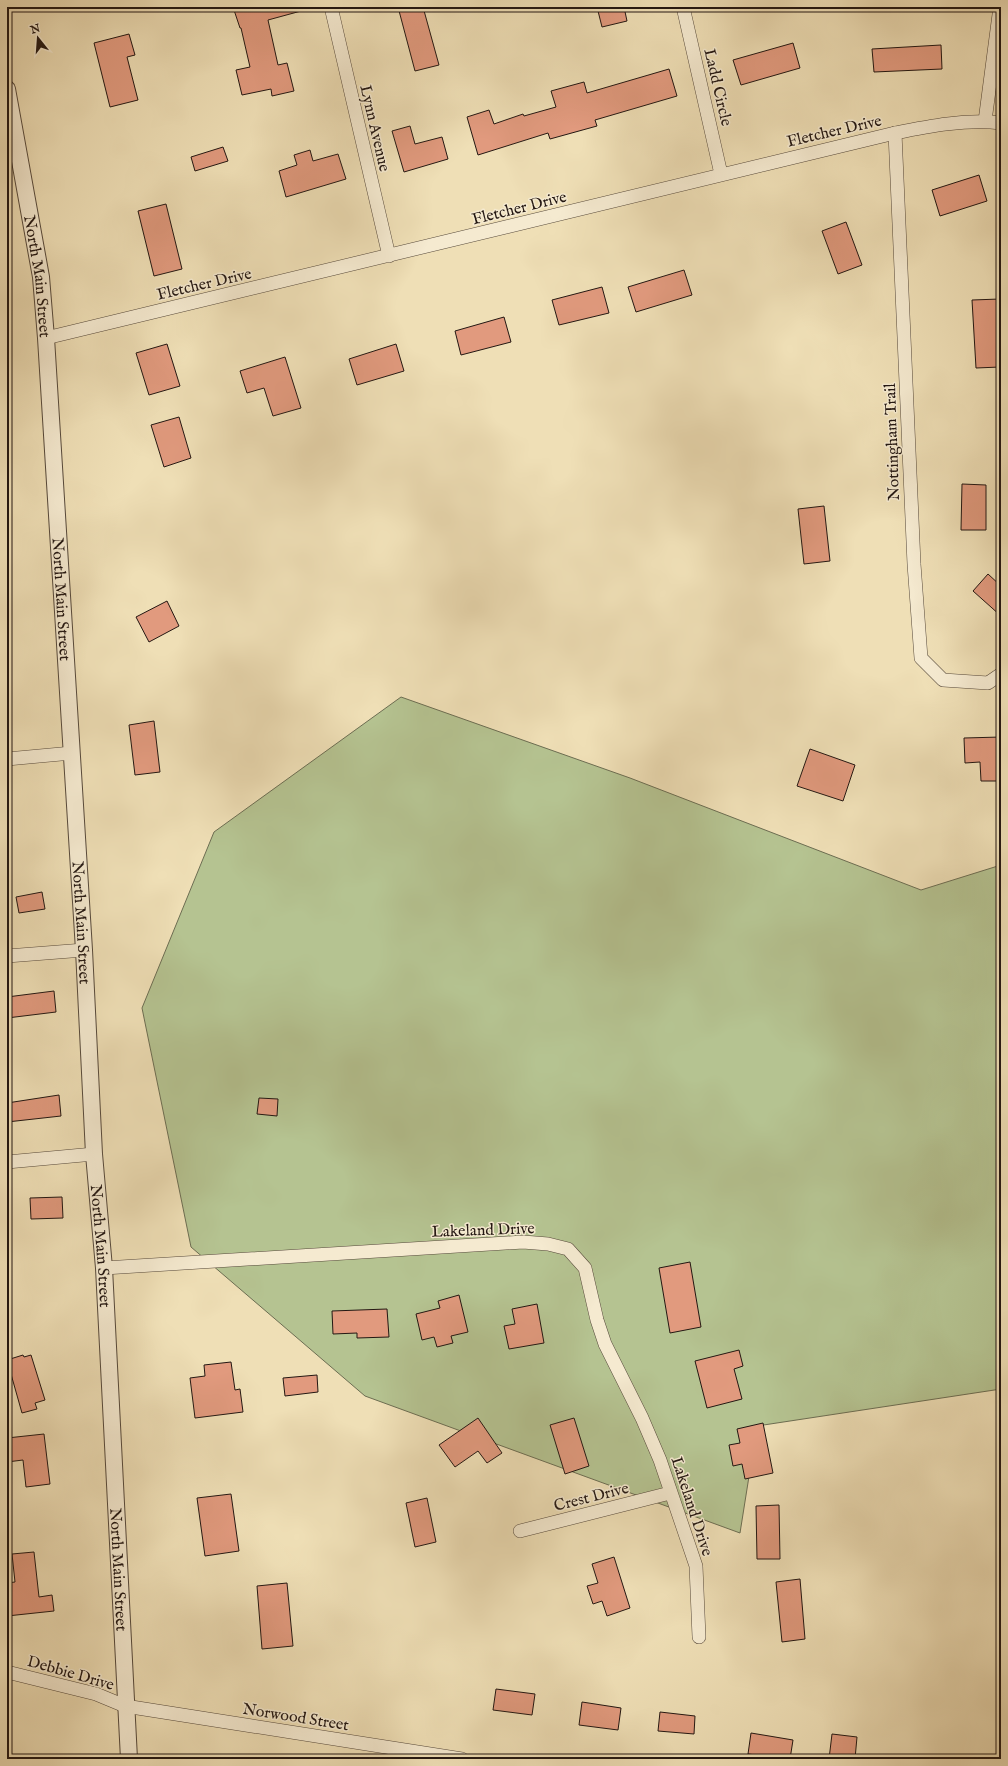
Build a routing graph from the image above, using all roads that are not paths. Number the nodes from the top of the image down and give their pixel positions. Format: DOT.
graph roads {
  1 [pos="331,7"];
  2 [pos="683,7"];
  3 [pos="1000,7"];
  4 [pos="7,90"];
  5 [pos="985,121"];
  6 [pos="1001,123"];
  7 [pos="895,133"];
  8 [pos="721,174"];
  9 [pos="389,256"];
  10 [pos="46,338"];
  11 [pos="1001,674"];
  12 [pos="72,753"];
  13 [pos="7,759"];
  14 [pos="84,950"];
  15 [pos="7,956"];
  16 [pos="94,1154"];
  17 [pos="7,1162"];
  18 [pos="104,1268"];
  19 [pos="670,1493"];
  20 [pos="520,1531"];
  21 [pos="699,1638"];
  22 [pos="7,1672"];
  23 [pos="125,1706"];
  24 [pos="128,1759"];
  25 [pos="462,1759"];
  1 -- 9 [label="street, Lynn Avenue"];
  2 -- 8 [label="street, Ladd Circle"];
  3 -- 5 [label="street"];
  4 -- 10 [label="street, North Main Street"];
  5 -- 6 [label="street, Fletcher Drive"];
  5 -- 7 [label="street, Fletcher Drive"];
  7 -- 8 [label="street, Fletcher Drive"];
  7 -- 11 [label="street, Nottingham Trail"];
  8 -- 9 [label="street, Fletcher Drive"];
  9 -- 10 [label="street, Fletcher Drive"];
  10 -- 12 [label="street, North Main Street"];
  12 -- 13 [label="street"];
  12 -- 14 [label="street, North Main Street"];
  14 -- 15 [label="street"];
  14 -- 16 [label="street, North Main Street"];
  16 -- 17 [label="street"];
  16 -- 18 [label="street, North Main Street"];
  18 -- 19 [label="street, Lakeland Drive"];
  18 -- 23 [label="street, North Main Street"];
  19 -- 20 [label="street, Crest Drive"];
  19 -- 21 [label="street, Lakeland Drive"];
  22 -- 23 [label="street, Debbie Drive"];
  23 -- 24 [label="street, North Main Street"];
  23 -- 25 [label="street, Norwood Street"];
}
